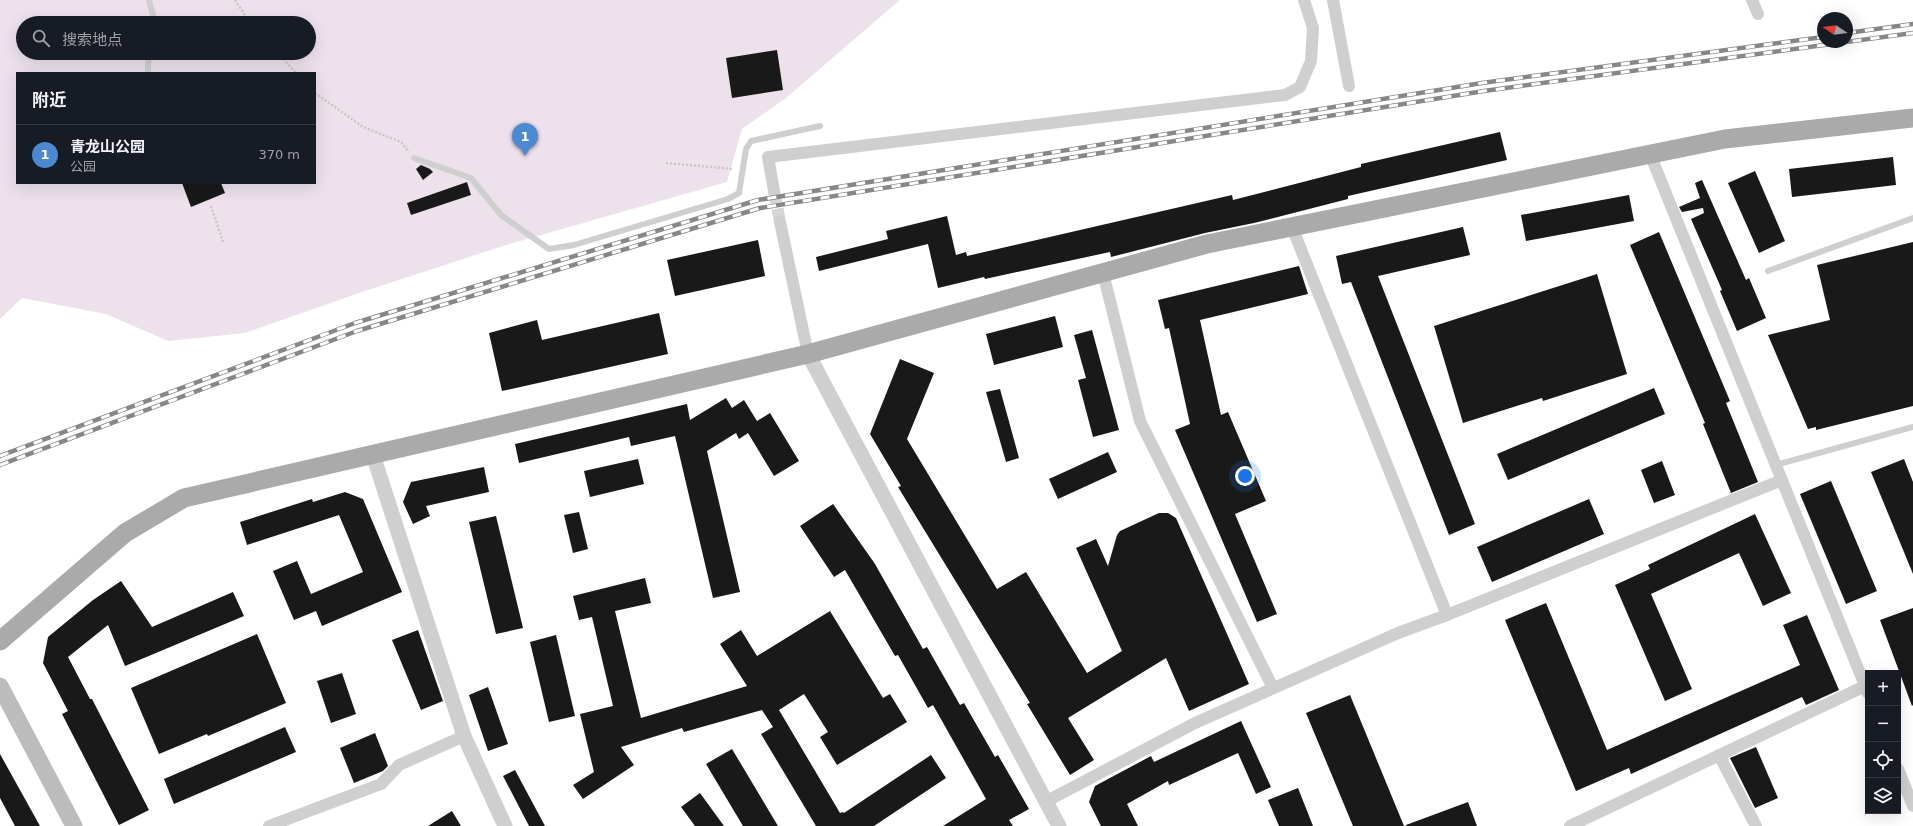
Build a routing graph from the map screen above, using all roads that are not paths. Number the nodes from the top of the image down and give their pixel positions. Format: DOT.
graph roads {
  1 [pos="149,0"];
  2 [pos="1304,0"];
  3 [pos="1333,0"];
  4 [pos="1752,0"];
  5 [pos="1758,14"];
  6 [pos="153,16"];
  7 [pos="149,60"];
  8 [pos="148,72"];
  9 [pos="1349,86"];
  10 [pos="1913,118"];
  11 [pos="820,126"];
  12 [pos="1650,154"];
  13 [pos="414,158"];
  14 [pos="774,191"];
  15 [pos="1913,218"];
  16 [pos="780,222"];
  17 [pos="1292,227"];
  18 [pos="1768,271"];
  19 [pos="1103,273"];
  20 [pos="808,354"];
  21 [pos="1913,427"];
  22 [pos="373,455"];
  23 [pos="1776,465"];
  24 [pos="1782,480"];
  25 [pos="1447,615"];
  26 [pos="0,641"];
  27 [pos="0,686"];
  28 [pos="1273,688"];
  29 [pos="1865,688"];
  30 [pos="1865,690"];
  31 [pos="464,736"];
  32 [pos="1720,756"];
  33 [pos="1901,776"];
  34 [pos="1046,801"];
  35 [pos="1913,806"];
  36 [pos="74,826"];
  37 [pos="269,826"];
  38 [pos="506,826"];
  39 [pos="1059,826"];
  40 [pos="1570,826"];
  41 [pos="1756,826"];
  1 -- 6 [label="lane"];
  2 -- 14 [label="street"];
  3 -- 9 [label="street"];
  4 -- 5 [label="street"];
  7 -- 8 [label="lane"];
  10 -- 12 [label="main road"];
  11 -- 13 [label="lane"];
  12 -- 17 [label="main road"];
  12 -- 23 [label="street"];
  15 -- 18 [label="lane"];
  16 -- 20 [label="street"];
  17 -- 19 [label="main road"];
  17 -- 25 [label="street"];
  19 -- 20 [label="main road"];
  19 -- 28 [label="street"];
  20 -- 22 [label="main road"];
  20 -- 34 [label="street"];
  21 -- 23 [label="lane"];
  22 -- 26 [label="main road"];
  22 -- 31 [label="street"];
  23 -- 24 [label="street"];
  24 -- 25 [label="street"];
  24 -- 29 [label="street"];
  25 -- 28 [label="street"];
  27 -- 36 [label="main road"];
  28 -- 34 [label="street"];
  30 -- 32 [label="street"];
  31 -- 37 [label="street"];
  31 -- 38 [label="street"];
  32 -- 40 [label="street"];
  32 -- 41 [label="street"];
  33 -- 35 [label="street"];
  34 -- 39 [label="street"];
}
